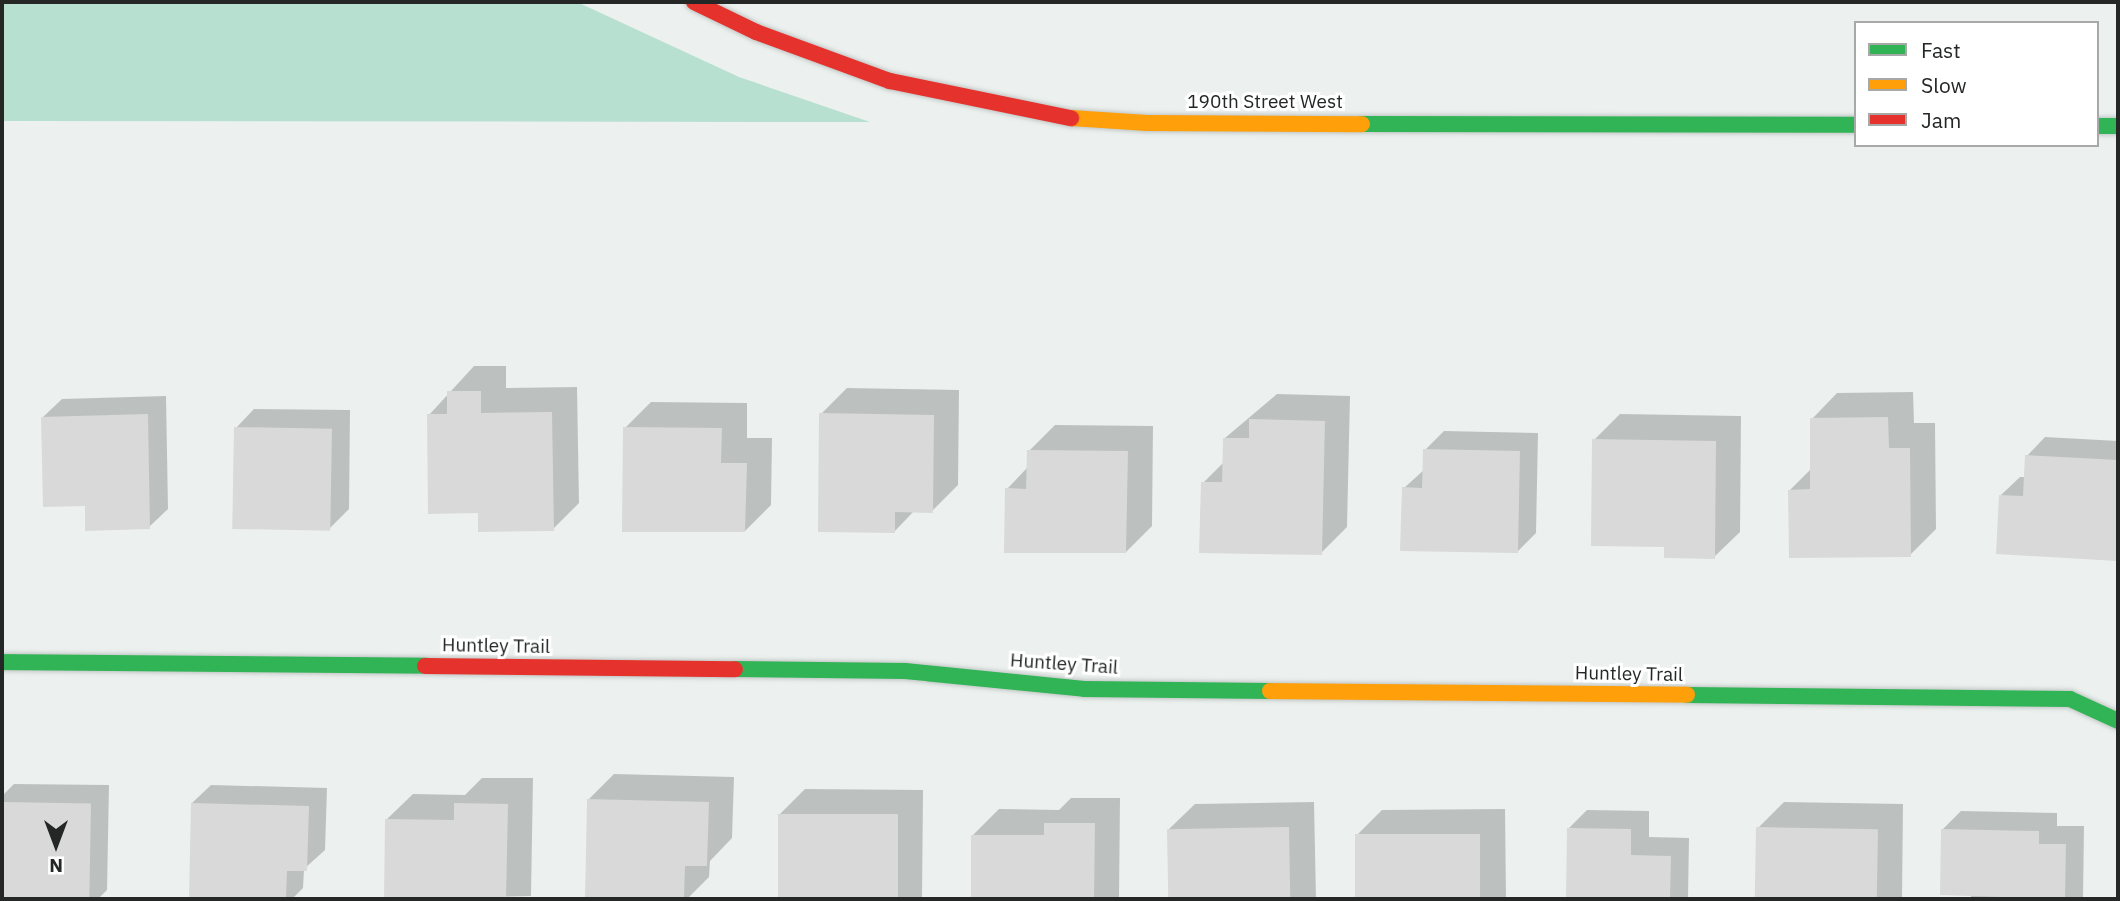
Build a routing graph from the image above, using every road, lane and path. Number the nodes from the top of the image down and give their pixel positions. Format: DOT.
graph roads {
  1 [pos="694,2"];
  2 [pos="1854,125"];
  3 [pos="2099,126"];
  4 [pos="2118,126"];
  5 [pos="2,662"];
  6 [pos="2118,721"];
  1 -- 2 [label="street, 190th Street West"];
  3 -- 4 [label="street"];
  5 -- 6 [label="street, Huntley Trail"];
}
